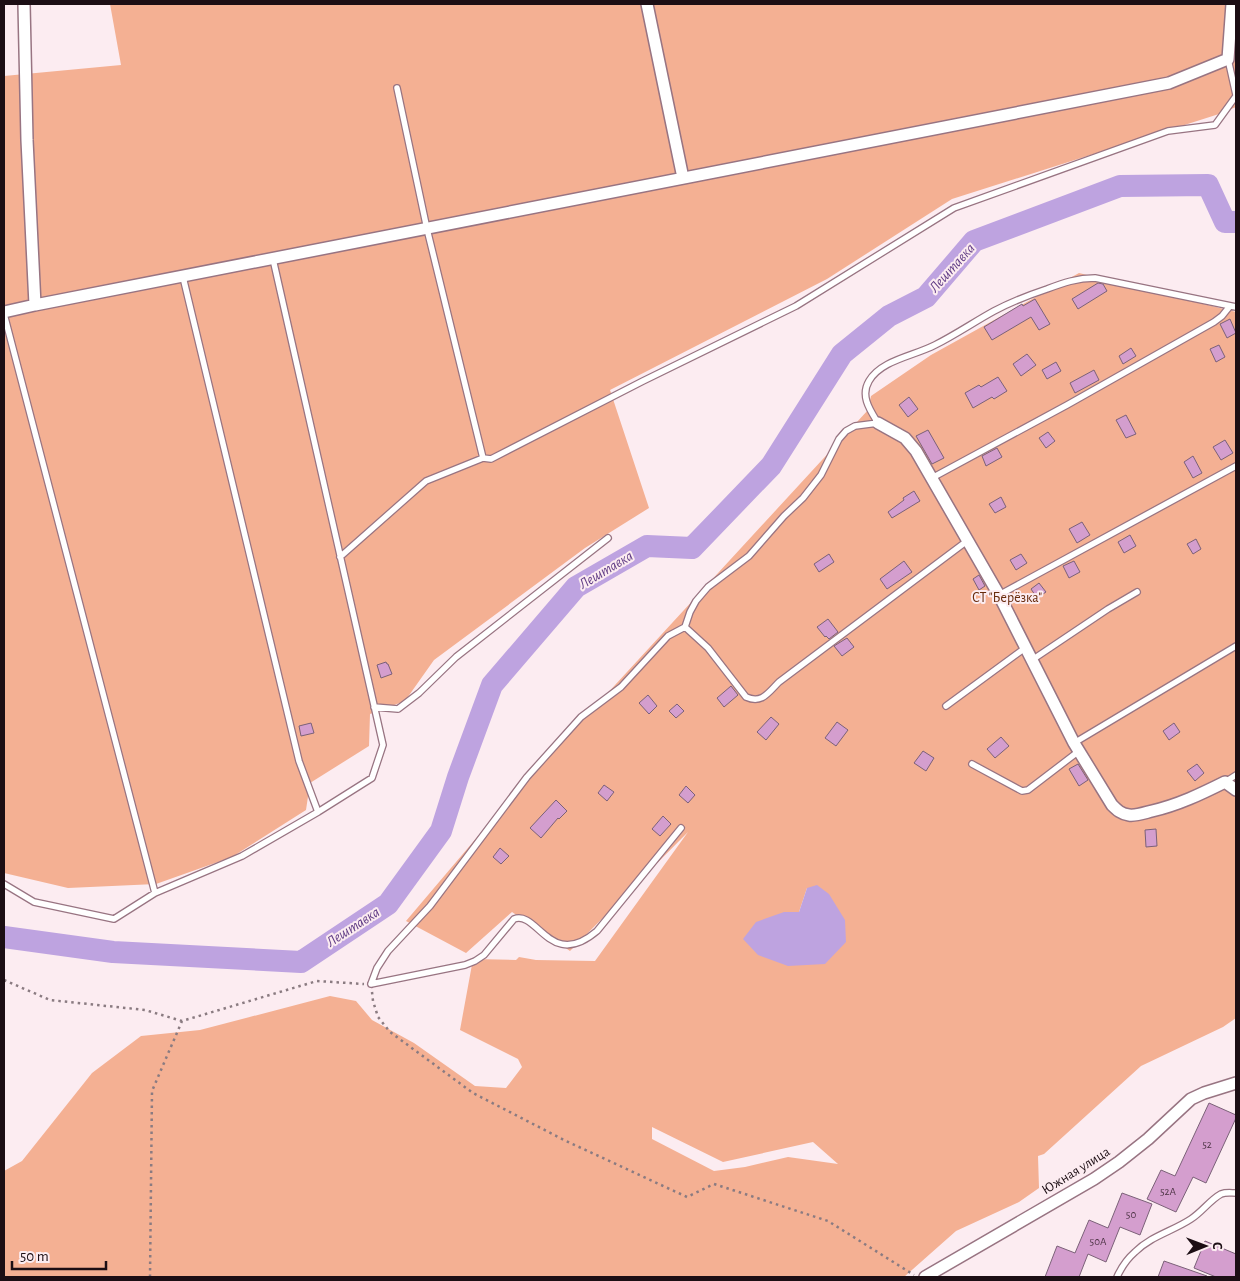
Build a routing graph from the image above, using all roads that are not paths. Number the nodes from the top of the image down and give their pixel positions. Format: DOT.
graph roads {
  1 [pos="24,4"];
  2 [pos="648,4"];
  3 [pos="1232,4"];
  4 [pos="1228,59"];
  5 [pos="398,88"];
  6 [pos="1236,96"];
  7 [pos="683,178"];
  8 [pos="427,228"];
  9 [pos="273,259"];
  10 [pos="183,276"];
  11 [pos="35,306"];
  12 [pos="1233,307"];
  13 [pos="4,313"];
  14 [pos="878,423"];
  15 [pos="483,458"];
  16 [pos="1236,466"];
  17 [pos="930,479"];
  18 [pos="608,538"];
  19 [pos="967,541"];
  20 [pos="340,557"];
  21 [pos="1137,592"];
  22 [pos="999,595"];
  23 [pos="685,627"];
  24 [pos="1236,646"];
  25 [pos="1026,648"];
  26 [pos="1032,660"];
  27 [pos="946,706"];
  28 [pos="374,707"];
  29 [pos="1076,747"];
  30 [pos="972,764"];
  31 [pos="1236,774"];
  32 [pos="1225,782"];
  33 [pos="1236,790"];
  34 [pos="318,812"];
  35 [pos="681,828"];
  36 [pos="4,884"];
  37 [pos="155,893"];
  38 [pos="1236,1083"];
  39 [pos="1236,1194"];
  40 [pos="924,1277"];
  41 [pos="1117,1277"];
  1 -- 11 [label="street"];
  2 -- 7 [label="street"];
  3 -- 4 [label="street"];
  4 -- 6 [label="lane"];
  4 -- 7 [label="street"];
  5 -- 8 [label="lane"];
  6 -- 15 [label="lane"];
  7 -- 8 [label="street"];
  8 -- 9 [label="street"];
  8 -- 15 [label="lane"];
  9 -- 10 [label="street"];
  9 -- 20 [label="lane"];
  10 -- 11 [label="street"];
  10 -- 34 [label="lane"];
  11 -- 13 [label="street"];
  12 -- 14 [label="lane"];
  12 -- 17 [label="lane"];
  13 -- 37 [label="lane"];
  14 -- 17 [label="street"];
  14 -- 23 [label="lane"];
  15 -- 20 [label="lane"];
  16 -- 22 [label="lane"];
  17 -- 19 [label="street"];
  18 -- 28 [label="lane"];
  19 -- 22 [label="street"];
  19 -- 23 [label="lane"];
  20 -- 28 [label="lane"];
  21 -- 26 [label="lane"];
  22 -- 25 [label="street"];
  23 -- 35 [label="lane"];
  24 -- 29 [label="lane"];
  25 -- 26 [label="street"];
  25 -- 27 [label="lane"];
  26 -- 29 [label="street"];
  28 -- 34 [label="lane"];
  29 -- 30 [label="lane"];
  29 -- 32 [label="street"];
  31 -- 32 [label="lane"];
  32 -- 33 [label="street"];
  34 -- 37 [label="lane"];
  36 -- 37 [label="lane"];
  38 -- 40 [label="street, Южная улица"];
  39 -- 41 [label="lane"];
}
